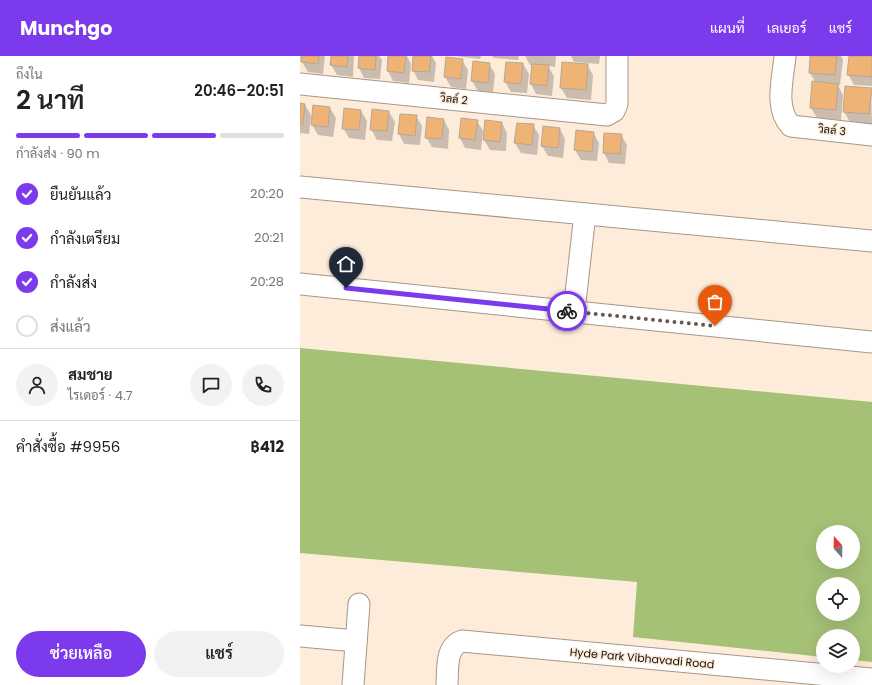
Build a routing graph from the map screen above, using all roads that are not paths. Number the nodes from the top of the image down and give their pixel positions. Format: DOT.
graph roads {
  1 [pos="617,56"];
  2 [pos="785,56"];
  3 [pos="300,84"];
  4 [pos="872,135"];
  5 [pos="300,187"];
  6 [pos="585,214"];
  7 [pos="872,241"];
  8 [pos="300,284"];
  9 [pos="574,312"];
  10 [pos="872,342"];
  11 [pos="359,604"];
  12 [pos="300,636"];
  13 [pos="356,641"];
  14 [pos="872,679"];
  15 [pos="352,685"];
  16 [pos="447,685"];
  1 -- 3 [label="street, วิลล์ 2"];
  2 -- 4 [label="street, วิลล์ 3"];
  5 -- 6 [label="street"];
  6 -- 7 [label="street"];
  6 -- 9 [label="street"];
  8 -- 9 [label="street"];
  9 -- 10 [label="street"];
  11 -- 13 [label="street"];
  12 -- 13 [label="street"];
  13 -- 15 [label="street"];
  14 -- 16 [label="street, Hyde Park Vibhavadi Road"];
}
